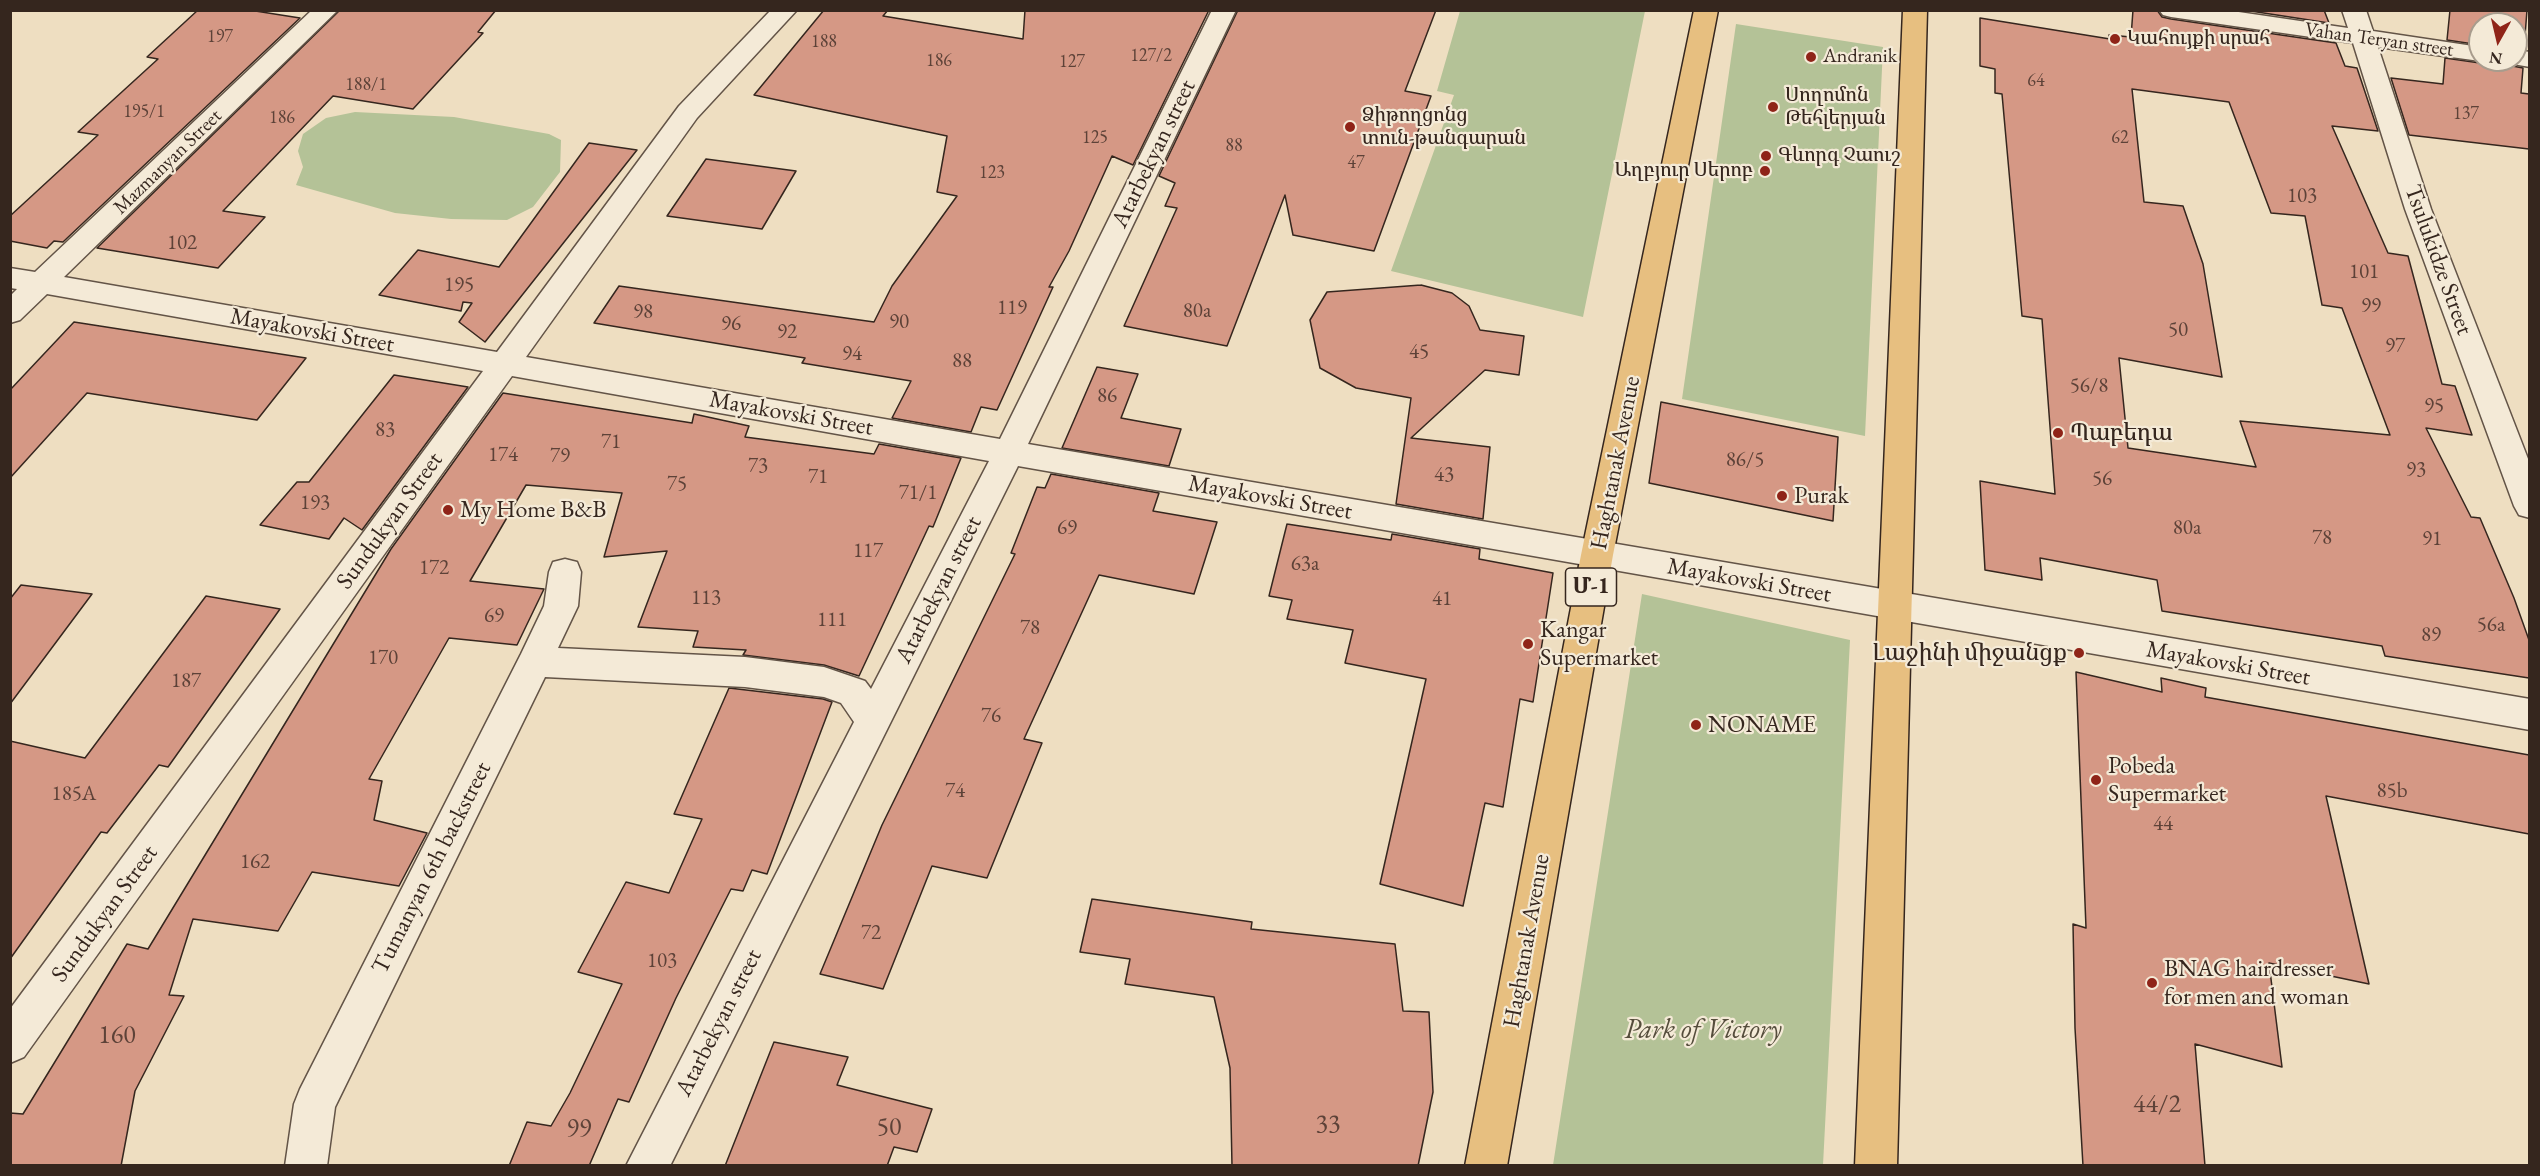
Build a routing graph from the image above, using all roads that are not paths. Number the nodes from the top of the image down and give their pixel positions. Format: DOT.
graph roads {
  1 [pos="326,10"];
  2 [pos="785,10"];
  3 [pos="1224,10"];
  4 [pos="1706,10"];
  5 [pos="1915,10"];
  6 [pos="2171,10"];
  7 [pos="2354,10"];
  8 [pos="2363,38"];
  9 [pos="2468,52"];
  10 [pos="10,278"];
  11 [pos="41,283"];
  12 [pos="10,313"];
  13 [pos="504,364"];
  14 [pos="1009,452"];
  15 [pos="2529,506"];
  16 [pos="1597,555"];
  17 [pos="565,572"];
  18 [pos="1895,607"];
  19 [pos="535,662"];
  20 [pos="2529,715"];
  21 [pos="873,720"];
  22 [pos="10,1043"];
  23 [pos="1882,1160"];
  24 [pos="306,1166"];
  25 [pos="647,1166"];
  26 [pos="1486,1166"];
  1 -- 11 [label="street, Mazmanyan Street"];
  2 -- 13 [label="street, Sundukyan Street"];
  3 -- 14 [label="street, Atarbekyan street"];
  4 -- 16 [label="highway, Haghtanak Avenue / Մ-1"];
  5 -- 18 [label="highway"];
  6 -- 8 [label="street, Vahan Teryan street"];
  7 -- 8 [label="street, Tsulukidze Street"];
  8 -- 9 [label="street, Vahan Teryan street"];
  8 -- 15 [label="street, Tsulukidze Street"];
  10 -- 11 [label="street, Mayakovski Street"];
  11 -- 12 [label="street, Mazmanyan Street"];
  11 -- 13 [label="street, Mayakovski Street"];
  13 -- 14 [label="street, Mayakovski Street"];
  13 -- 22 [label="street, Sundukyan Street"];
  14 -- 16 [label="street, Mayakovski Street"];
  14 -- 21 [label="street, Atarbekyan street"];
  16 -- 18 [label="street, Mayakovski Street"];
  16 -- 26 [label="highway, Haghtanak Avenue / Մ-1"];
  17 -- 19 [label="street, Tumanyan 6th backstreet"];
  18 -- 20 [label="street, Mayakovski Street"];
  18 -- 23 [label="highway"];
  19 -- 21 [label="street"];
  19 -- 24 [label="street, Tumanyan 6th backstreet"];
  21 -- 25 [label="street, Atarbekyan street"];
}
